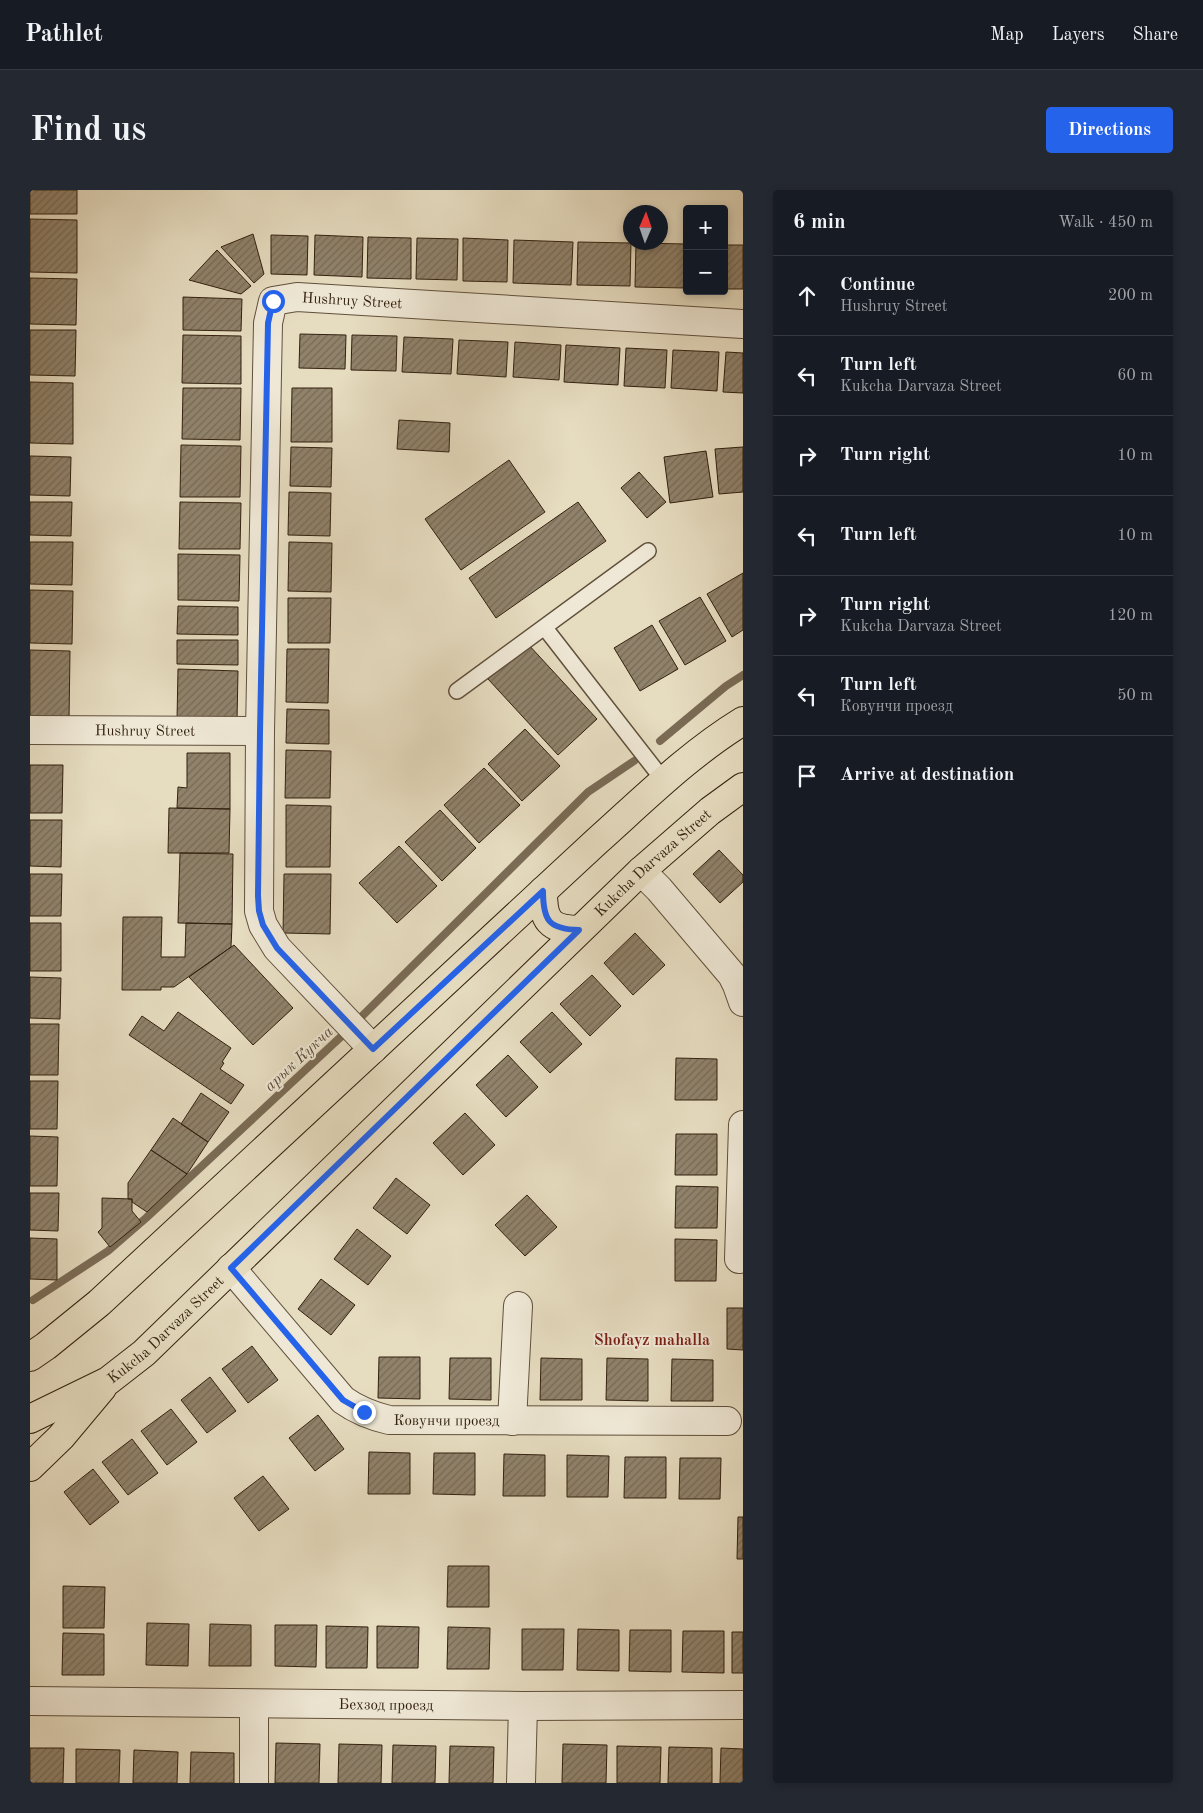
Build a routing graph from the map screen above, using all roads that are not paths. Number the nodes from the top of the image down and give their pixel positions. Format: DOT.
graph roads {
  1 [pos="743,324"];
  2 [pos="648,551"];
  3 [pos="545,628"];
  4 [pos="457,692"];
  5 [pos="743,720"];
  6 [pos="30,730"];
  7 [pos="260,732"];
  8 [pos="664,781"];
  9 [pos="743,787"];
  10 [pos="641,871"];
  11 [pos="543,891"];
  12 [pos="579,930"];
  13 [pos="743,1002"];
  14 [pos="357,1032"];
  15 [pos="743,1125"];
  16 [pos="739,1259"];
  17 [pos="231,1268"];
  18 [pos="518,1306"];
  19 [pos="30,1357"];
  20 [pos="108,1381"];
  21 [pos="30,1419"];
  22 [pos="512,1421"];
  23 [pos="727,1421"];
  24 [pos="30,1468"];
  25 [pos="30,1702"];
  26 [pos="254,1704"];
  27 [pos="743,1705"];
  28 [pos="523,1706"];
  29 [pos="254,1783"];
  30 [pos="521,1783"];
  1 -- 7 [label="street, Hushruy Street"];
  2 -- 3 [label="lane"];
  3 -- 4 [label="lane"];
  3 -- 8 [label="lane"];
  5 -- 8 [label="main road"];
  6 -- 7 [label="street, Hushruy Street"];
  7 -- 14 [label="street, Hushruy Street"];
  8 -- 11 [label="main road"];
  9 -- 10 [label="main road, Kukcha Darvaza Street"];
  10 -- 12 [label="main road, Kukcha Darvaza Street"];
  10 -- 13 [label="street"];
  11 -- 12 [label="main road"];
  11 -- 14 [label="main road"];
  12 -- 17 [label="main road, Kukcha Darvaza Street"];
  14 -- 19 [label="main road"];
  15 -- 16 [label="street"];
  17 -- 20 [label="main road, Kukcha Darvaza Street"];
  17 -- 22 [label="street, Ковунчи проезд"];
  18 -- 22 [label="street"];
  20 -- 21 [label="main road, Kukcha Darvaza Street"];
  20 -- 24 [label="main road"];
  22 -- 23 [label="street, Ковунчи проезд"];
  25 -- 26 [label="street, Бехзод проезд"];
  26 -- 28 [label="street, Бехзод проезд"];
  26 -- 29 [label="street"];
  27 -- 28 [label="street, Бехзод проезд"];
  28 -- 30 [label="street"];
}
